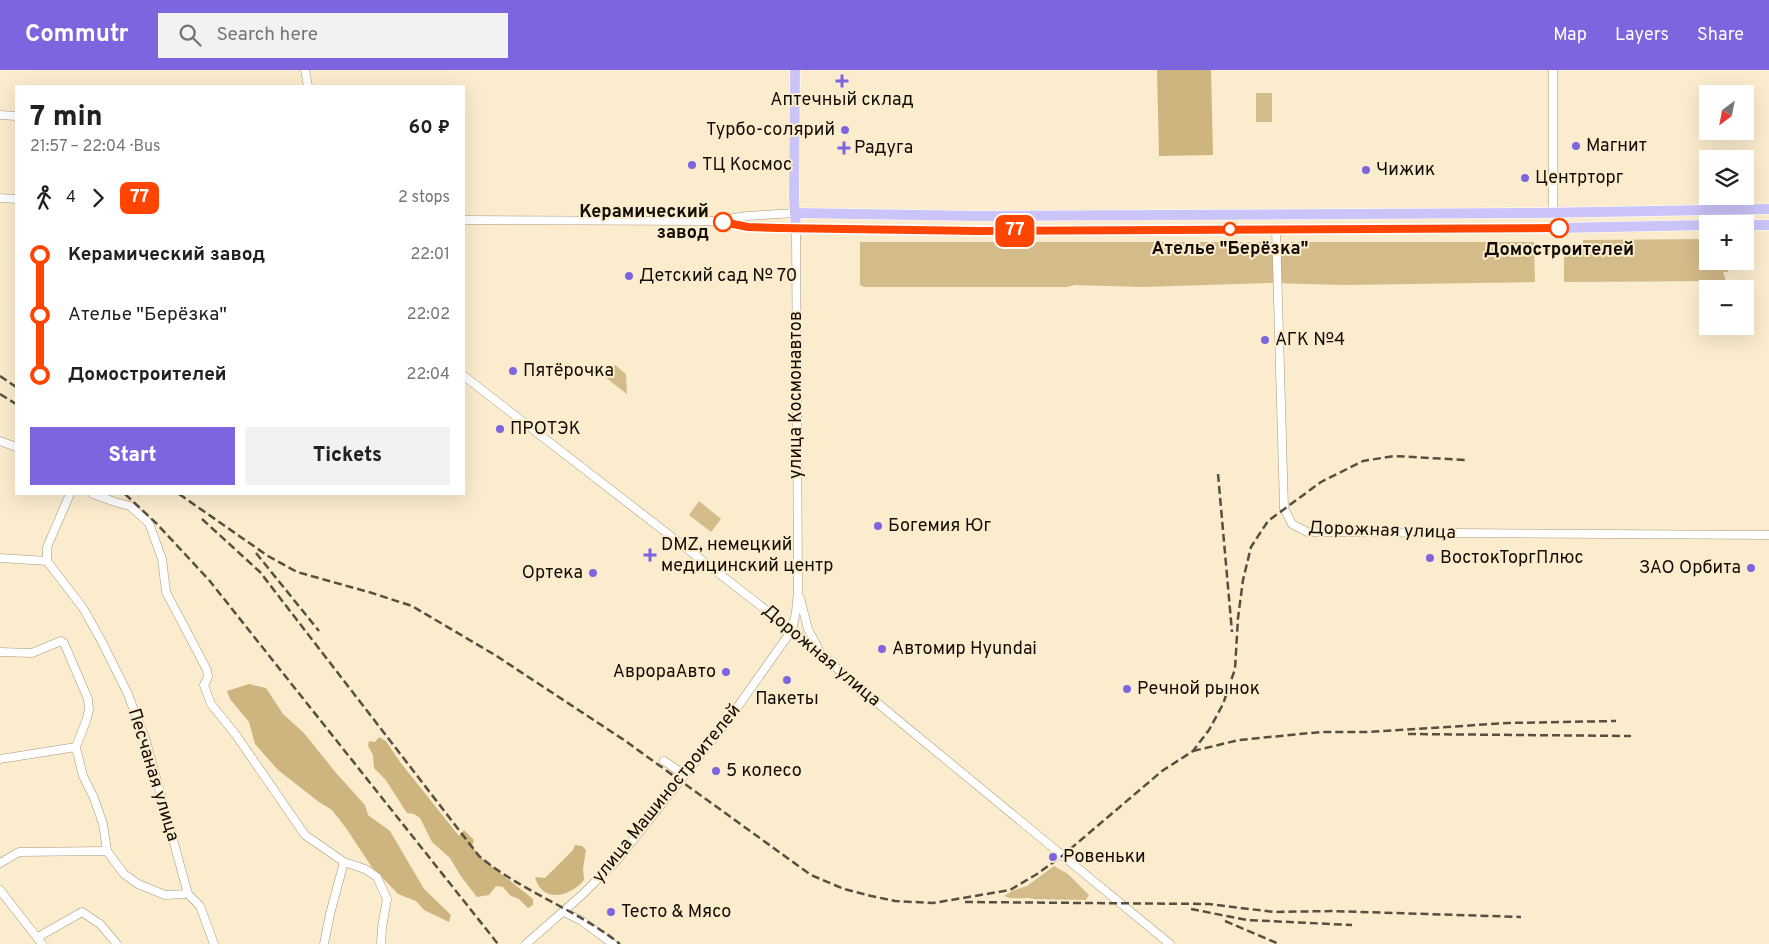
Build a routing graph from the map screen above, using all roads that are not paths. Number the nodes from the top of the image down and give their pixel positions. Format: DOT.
graph roads {
  1 [pos="305,70"];
  2 [pos="795,70"];
  3 [pos="1553,70"];
  4 [pos="308,85"];
  5 [pos="0,115"];
  6 [pos="15,116"];
  7 [pos="0,198"];
  8 [pos="15,199"];
  9 [pos="1769,210"];
  10 [pos="1553,212"];
  11 [pos="795,213"];
  12 [pos="465,220"];
  13 [pos="718,221"];
  14 [pos="1699,225"];
  15 [pos="1754,225"];
  16 [pos="1769,225"];
  17 [pos="796,229"];
  18 [pos="1276,230"];
  19 [pos="465,377"];
  20 [pos="0,441"];
  21 [pos="15,447"];
  22 [pos="70,495"];
  23 [pos="97,495"];
  24 [pos="1769,534"];
  25 [pos="0,558"];
  26 [pos="47,561"];
  27 [pos="798,590"];
  28 [pos="792,630"];
  29 [pos="0,652"];
  30 [pos="821,654"];
  31 [pos="76,747"];
  32 [pos="0,758"];
  33 [pos="664,761"];
  34 [pos="686,775"];
  35 [pos="107,851"];
  36 [pos="344,862"];
  37 [pos="0,863"];
  38 [pos="0,890"];
  39 [pos="188,894"];
  40 [pos="564,912"];
  41 [pos="535,940"];
  42 [pos="40,941"];
  43 [pos="117,944"];
  44 [pos="214,944"];
  45 [pos="324,944"];
  46 [pos="381,944"];
  47 [pos="526,944"];
  48 [pos="613,944"];
  49 [pos="1170,944"];
  1 -- 4 [label="street"];
  2 -- 11 [label="main road, улица Космонавтов"];
  3 -- 10 [label="street"];
  5 -- 6 [label="street"];
  7 -- 8 [label="street"];
  9 -- 10 [label="main road"];
  10 -- 11 [label="main road"];
  11 -- 13 [label="street"];
  11 -- 17 [label="main road, улица Космонавтов"];
  12 -- 13 [label="street"];
  13 -- 17 [label="street"];
  14 -- 18 [label="main road"];
  15 -- 16 [label="main road"];
  17 -- 18 [label="main road"];
  17 -- 27 [label="street, улица Космонавтов"];
  18 -- 24 [label="street, Дорожная улица"];
  19 -- 28 [label="street, Дорожная улица"];
  20 -- 21 [label="street"];
  22 -- 26 [label="street"];
  23 -- 36 [label="street"];
  25 -- 26 [label="street"];
  26 -- 39 [label="street, Песчаная улица"];
  27 -- 28 [label="street, улица Космонавтов"];
  27 -- 30 [label="street"];
  28 -- 30 [label="street, Дорожная улица"];
  28 -- 34 [label="street, улица Машиностроителей"];
  29 -- 31 [label="street"];
  30 -- 49 [label="street, Дорожная улица"];
  31 -- 32 [label="street"];
  31 -- 35 [label="street"];
  33 -- 34 [label="street"];
  34 -- 40 [label="street, улица Машиностроителей"];
  35 -- 37 [label="street"];
  35 -- 39 [label="street"];
  36 -- 45 [label="street"];
  36 -- 46 [label="street"];
  38 -- 42 [label="street"];
  39 -- 44 [label="street, Песчаная улица"];
  40 -- 41 [label="street, улица Машиностроителей"];
  40 -- 48 [label="street"];
  41 -- 47 [label="street, улица Машиностроителей"];
  42 -- 43 [label="street"];
}
